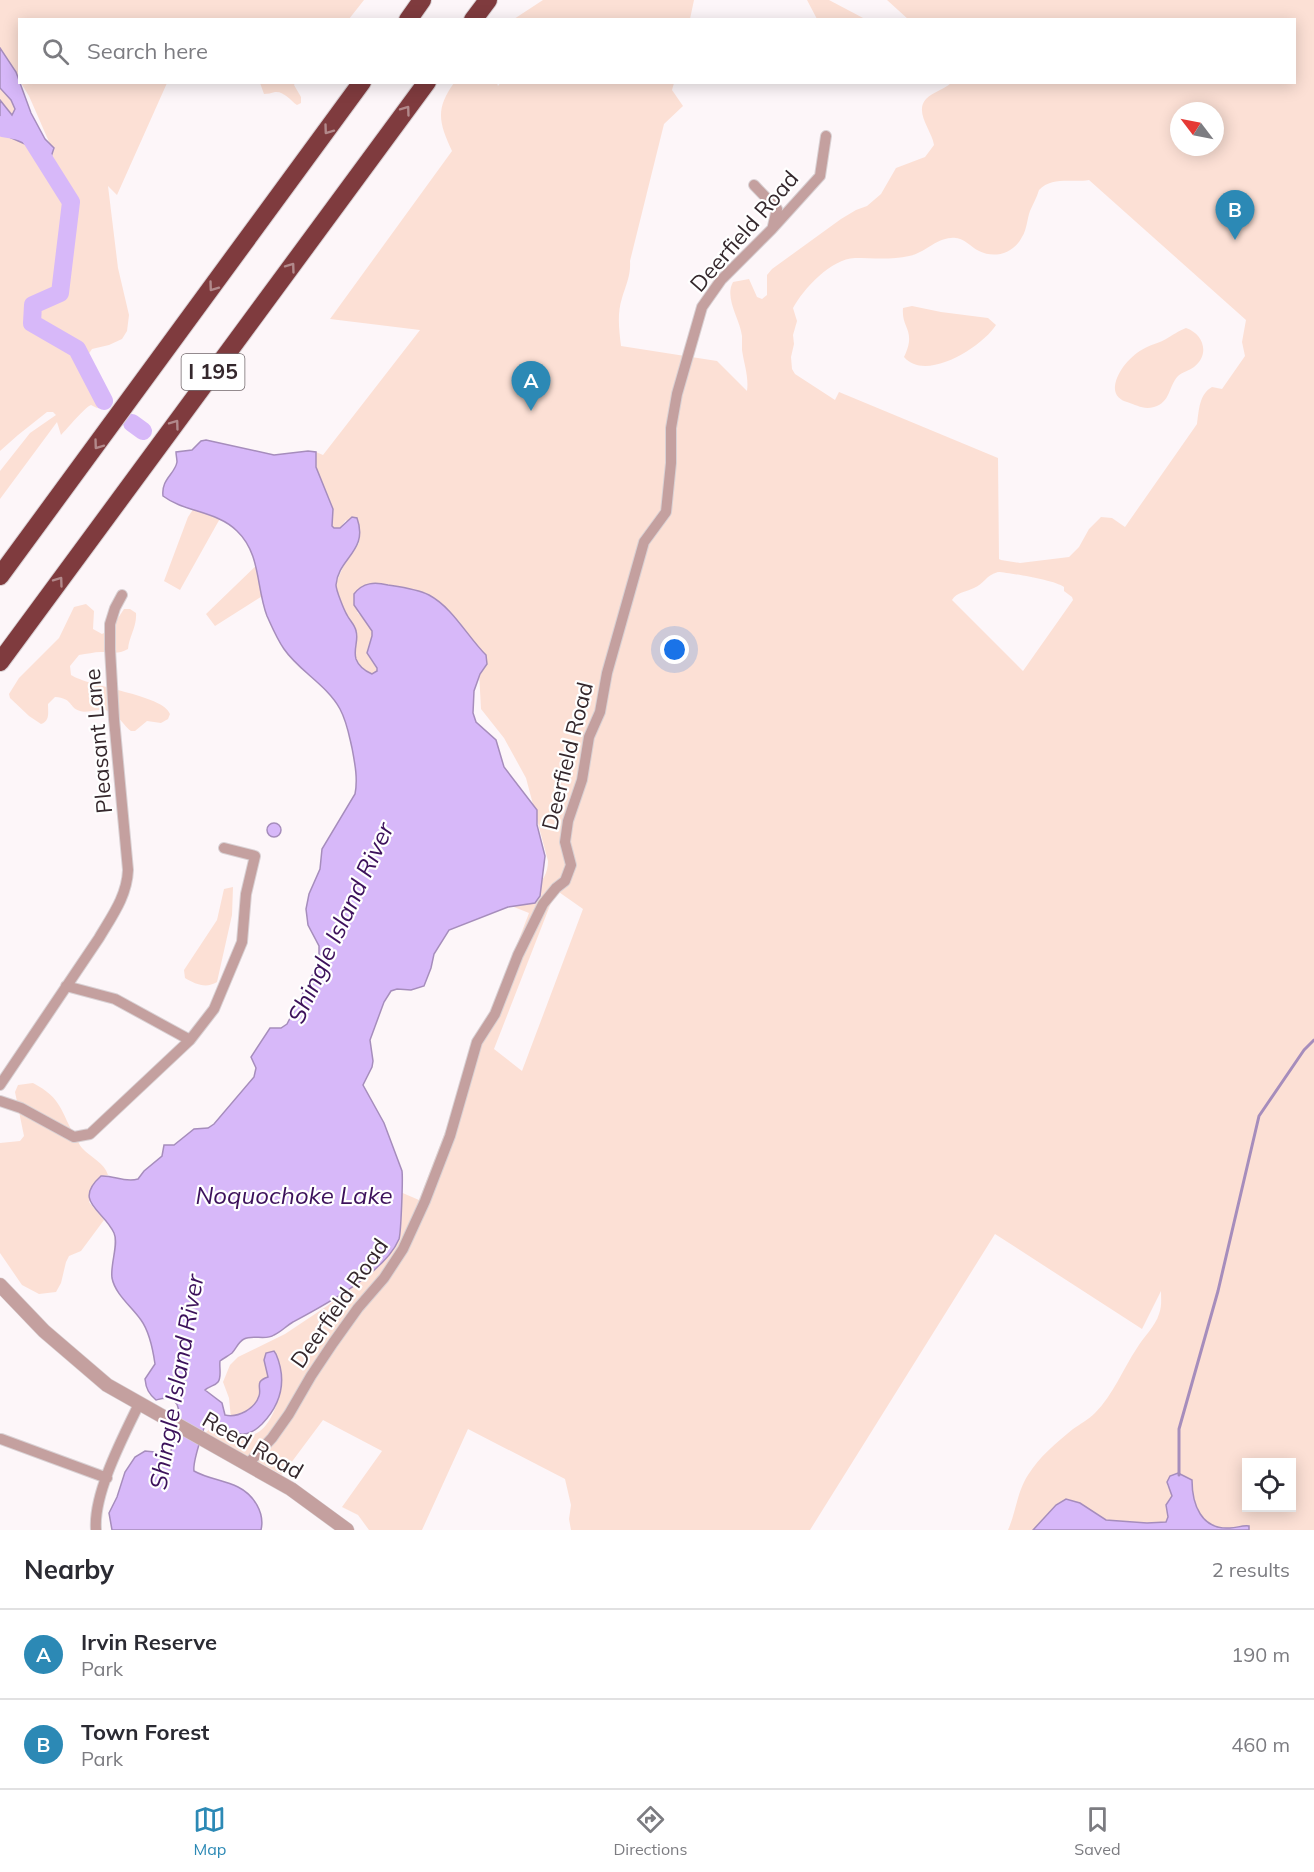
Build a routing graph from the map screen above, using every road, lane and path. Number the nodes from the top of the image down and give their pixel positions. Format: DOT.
graph roads {
  1 [pos="422,0"];
  2 [pos="488,0"];
  3 [pos="409,18"];
  4 [pos="474,18"];
  5 [pos="361,84"];
  6 [pos="426,84"];
  7 [pos="826,136"];
  8 [pos="754,185"];
  9 [pos="772,229"];
  10 [pos="0,576"];
  11 [pos="122,594"];
  12 [pos="35,615"];
  13 [pos="0,662"];
  14 [pos="0,677"];
  15 [pos="224,848"];
  16 [pos="66,986"];
  17 [pos="190,1040"];
  18 [pos="0,1085"];
  19 [pos="0,1101"];
  20 [pos="0,1285"];
  21 [pos="139,1404"];
  22 [pos="1,1439"];
  23 [pos="247,1465"];
  24 [pos="106,1478"];
  25 [pos="96,1530"];
  26 [pos="347,1530"];
  1 -- 3 [label="highway"];
  2 -- 4 [label="highway"];
  5 -- 10 [label="highway, I 195, one-way"];
  12 -- 6 [label="highway, I 195, one-way"];
  7 -- 9 [label="street, Deerfield Road"];
  8 -- 9 [label="street"];
  9 -- 23 [label="street, Deerfield Road"];
  11 -- 16 [label="street, Pleasant Lane"];
  12 -- 13 [label="highway, I 195"];
  12 -- 14 [label="highway"];
  15 -- 17 [label="street"];
  16 -- 17 [label="street"];
  16 -- 18 [label="street"];
  17 -- 19 [label="street"];
  20 -- 21 [label="street, Reed Road"];
  21 -- 23 [label="street, Reed Road"];
  21 -- 24 [label="street"];
  22 -- 24 [label="street"];
  23 -- 26 [label="street, Reed Road"];
  24 -- 25 [label="street"];
}
